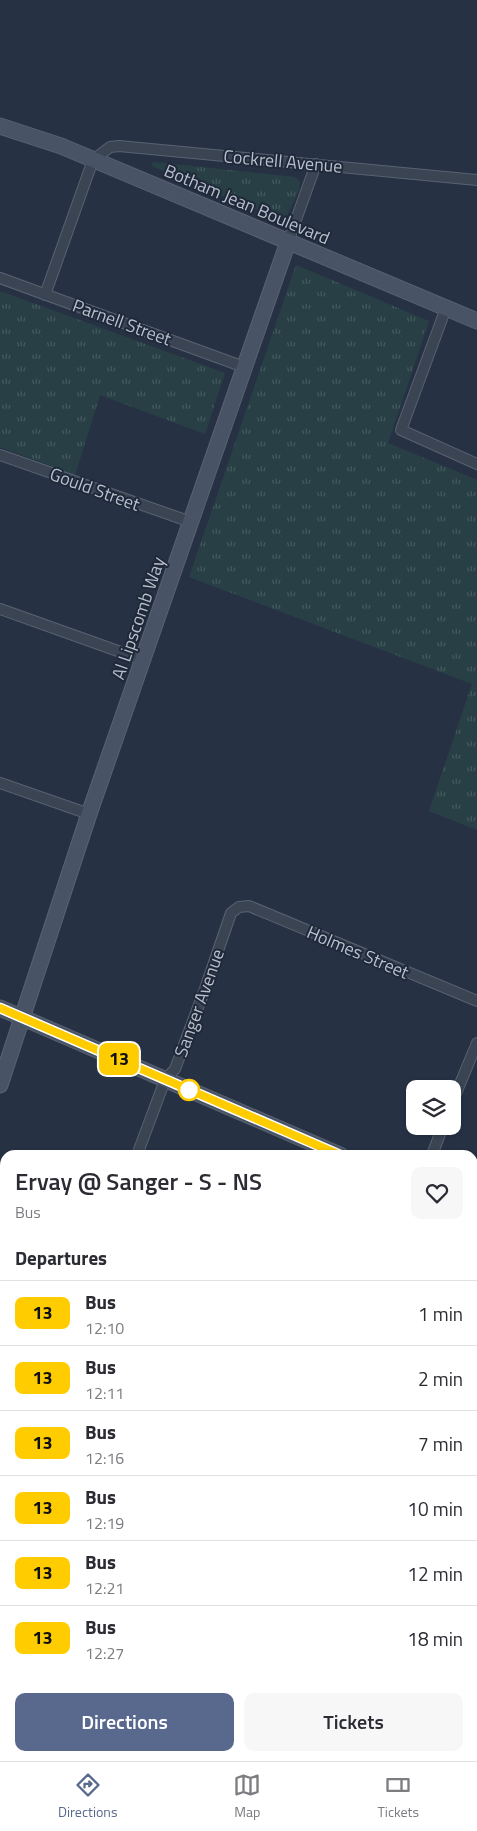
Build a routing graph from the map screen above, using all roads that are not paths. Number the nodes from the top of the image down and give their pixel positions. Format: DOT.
graph roads {
  1 [pos="0,126"];
  2 [pos="94,160"];
  3 [pos="316,164"];
  4 [pos="477,180"];
  5 [pos="288,242"];
  6 [pos="0,278"];
  7 [pos="45,295"];
  8 [pos="446,308"];
  9 [pos="477,321"];
  10 [pos="244,367"];
  11 [pos="0,455"];
  12 [pos="477,464"];
  13 [pos="191,522"];
  14 [pos="0,609"];
  15 [pos="143,660"];
  16 [pos="0,783"];
  17 [pos="89,814"];
  18 [pos="239,906"];
  19 [pos="477,1001"];
  20 [pos="0,1008"];
  21 [pos="23,1017"];
  22 [pos="477,1043"];
  23 [pos="165,1080"];
  24 [pos="461,1081"];
  25 [pos="0,1085"];
  26 [pos="440,1135"];
  27 [pos="139,1150"];
  28 [pos="326,1150"];
  29 [pos="434,1150"];
  1 -- 2 [label="street, Botham Jean Boulevard"];
  2 -- 3 [label="street, Cockrell Avenue"];
  2 -- 5 [label="street, Botham Jean Boulevard"];
  2 -- 7 [label="street"];
  3 -- 4 [label="street, Cockrell Avenue"];
  3 -- 5 [label="street, Al Lipscomb Way"];
  5 -- 8 [label="street, Botham Jean Boulevard"];
  5 -- 10 [label="street, Al Lipscomb Way"];
  6 -- 7 [label="street, Parnell Street"];
  7 -- 10 [label="street, Parnell Street"];
  8 -- 9 [label="street, Botham Jean Boulevard"];
  8 -- 12 [label="street"];
  10 -- 13 [label="street, Al Lipscomb Way"];
  11 -- 13 [label="street, Gould Street"];
  13 -- 15 [label="street, Al Lipscomb Way"];
  14 -- 15 [label="street"];
  15 -- 17 [label="street, Al Lipscomb Way"];
  16 -- 17 [label="street"];
  17 -- 21 [label="street, Al Lipscomb Way"];
  18 -- 19 [label="street, Holmes Street"];
  18 -- 23 [label="street, Sanger Avenue"];
  20 -- 21 [label="street"];
  21 -- 23 [label="street"];
  21 -- 25 [label="street, Al Lipscomb Way"];
  22 -- 24 [label="street"];
  23 -- 27 [label="street, Sanger Avenue"];
  23 -- 28 [label="street"];
  26 -- 29 [label="street"];
}
